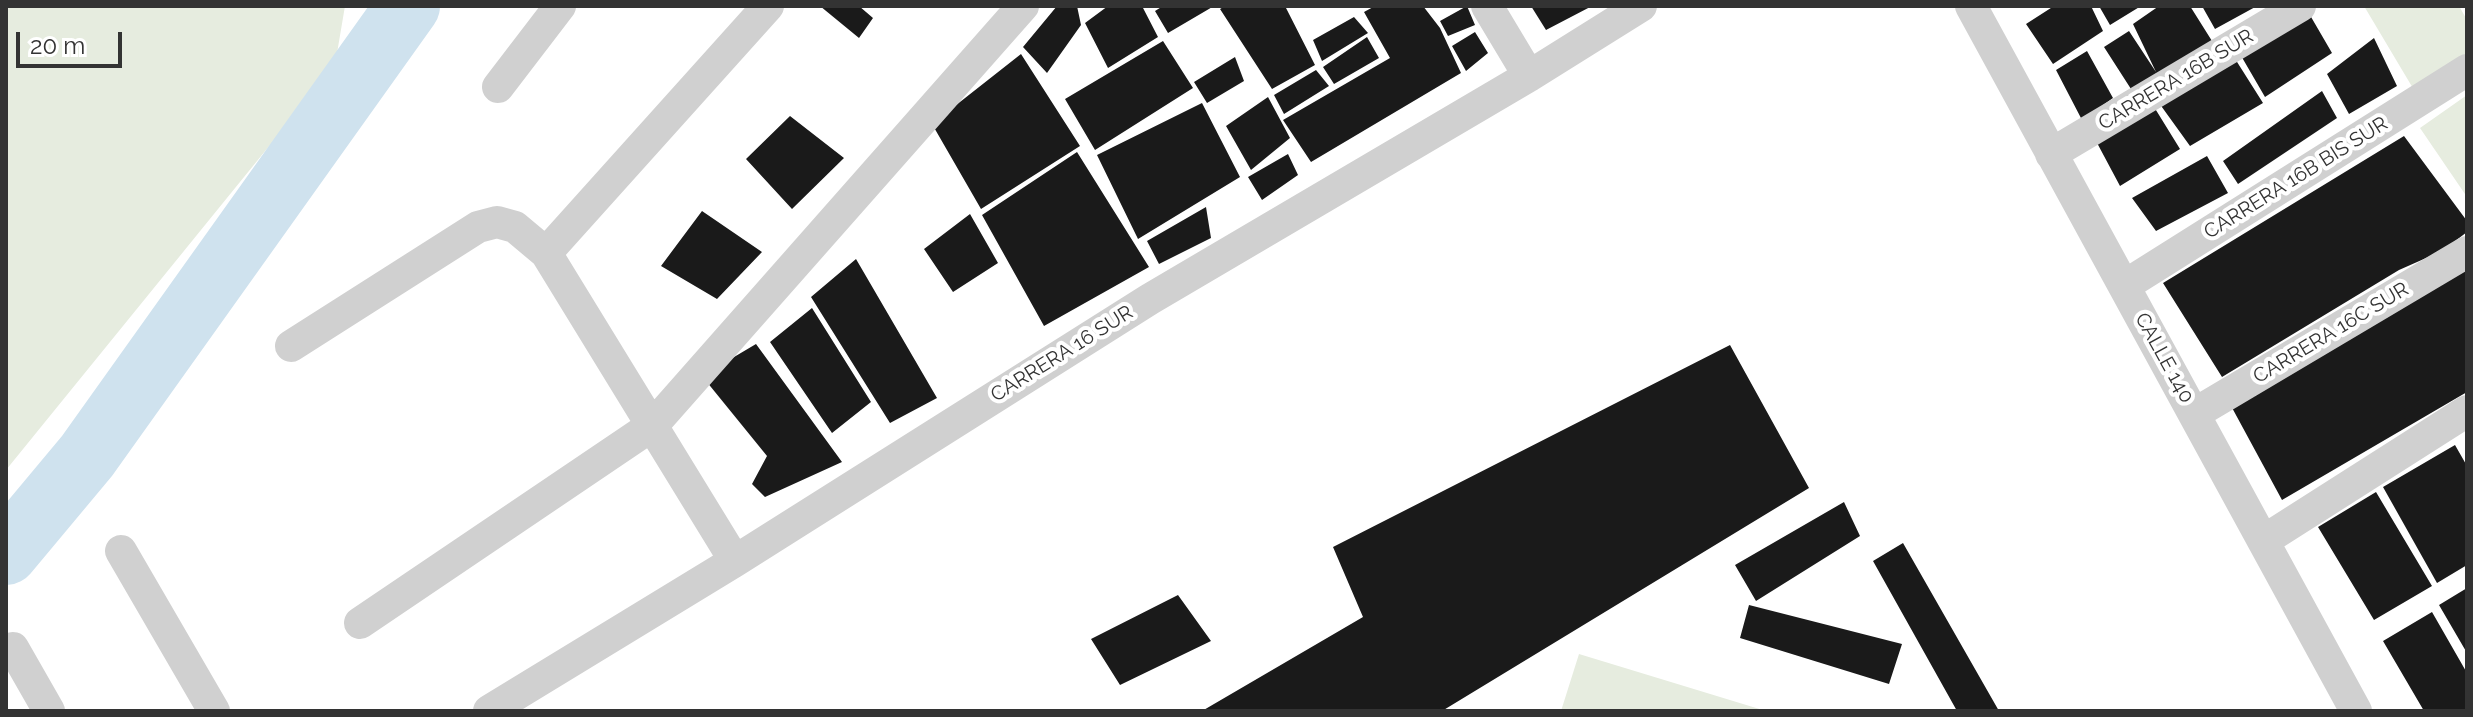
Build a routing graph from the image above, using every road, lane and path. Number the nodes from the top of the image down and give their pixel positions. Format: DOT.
graph roads {
  1 [pos="560,6"];
  2 [pos="768,6"];
  3 [pos="1023,6"];
  4 [pos="1487,6"];
  5 [pos="1641,6"];
  6 [pos="1971,6"];
  7 [pos="2300,6"];
  8 [pos="2467,70"];
  9 [pos="1529,76"];
  10 [pos="498,87"];
  11 [pos="2051,154"];
  12 [pos="2467,252"];
  13 [pos="546,253"];
  14 [pos="2124,286"];
  15 [pos="291,346"];
  16 [pos="2467,411"];
  17 [pos="2194,414"];
  18 [pos="653,425"];
  19 [pos="2263,541"];
  20 [pos="121,551"];
  21 [pos="735,561"];
  22 [pos="360,623"];
  23 [pos="13,648"];
  24 [pos="49,711"];
  25 [pos="214,711"];
  26 [pos="489,711"];
  27 [pos="2356,711"];
  1 -- 10 [label="street"];
  2 -- 13 [label="street"];
  3 -- 18 [label="street"];
  4 -- 9 [label="street"];
  5 -- 9 [label="street, CARRERA 16 SUR"];
  6 -- 11 [label="street, CALLE 140"];
  7 -- 11 [label="street, CARRERA 16B SUR"];
  8 -- 14 [label="street, CARRERA 16B BIS SUR"];
  9 -- 21 [label="street, CARRERA 16 SUR"];
  11 -- 14 [label="street, CALLE 140"];
  12 -- 17 [label="street, CARRERA 16C SUR"];
  13 -- 15 [label="street"];
  13 -- 18 [label="street"];
  14 -- 17 [label="street, CALLE 140"];
  16 -- 19 [label="street"];
  17 -- 19 [label="street, CALLE 140"];
  18 -- 21 [label="street"];
  18 -- 22 [label="street"];
  19 -- 27 [label="street, CALLE 140"];
  20 -- 25 [label="street"];
  21 -- 26 [label="street, CARRERA 16 SUR"];
  23 -- 24 [label="street"];
}
